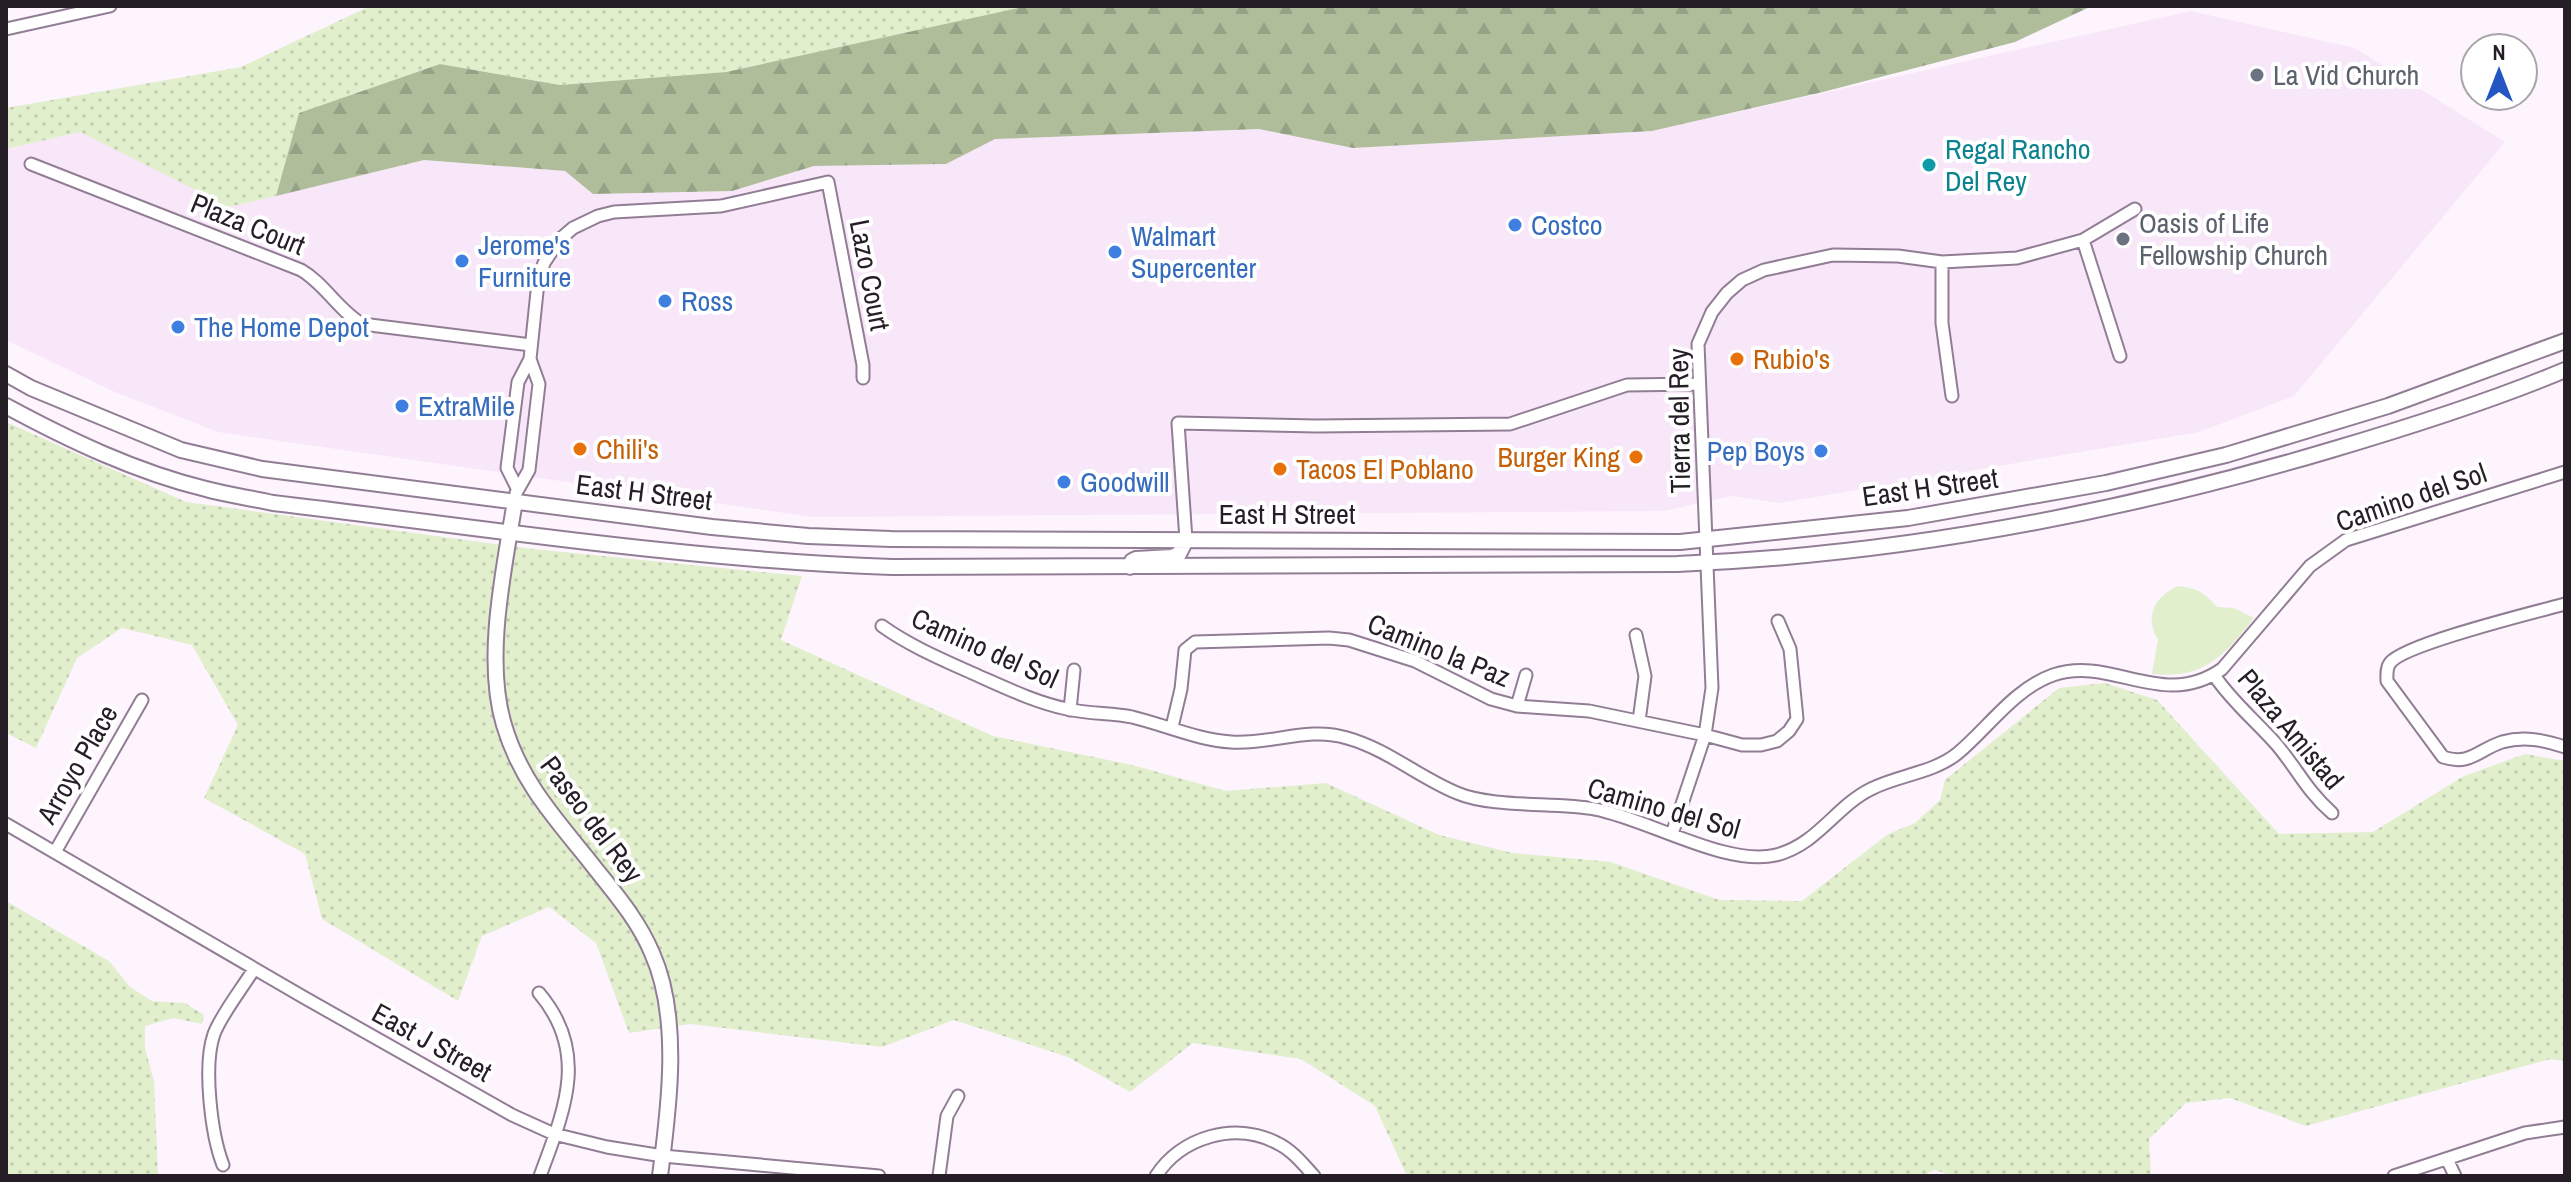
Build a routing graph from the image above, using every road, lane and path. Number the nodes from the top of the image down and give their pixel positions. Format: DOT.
graph roads {
  1 [pos="110,6"];
  2 [pos="6,29"];
  3 [pos="31,164"];
  4 [pos="828,182"];
  5 [pos="2135,209"];
  6 [pos="2083,240"];
  7 [pos="1942,262"];
  8 [pos="2565,341"];
  9 [pos="531,345"];
  10 [pos="2120,356"];
  11 [pos="530,359"];
  12 [pos="2565,370"];
  13 [pos="6,374"];
  14 [pos="863,378"];
  15 [pos="1698,384"];
  16 [pos="1952,396"];
  17 [pos="6,406"];
  18 [pos="2565,472"];
  19 [pos="516,495"];
  20 [pos="510,531"];
  21 [pos="1186,540"];
  22 [pos="1706,541"];
  23 [pos="1708,562"];
  24 [pos="1130,567"];
  25 [pos="2565,604"];
  26 [pos="1778,621"];
  27 [pos="882,626"];
  28 [pos="1636,635"];
  29 [pos="1074,670"];
  30 [pos="1526,675"];
  31 [pos="2214,675"];
  32 [pos="142,700"];
  33 [pos="1517,706"];
  34 [pos="1070,710"];
  35 [pos="1639,721"];
  36 [pos="1172,727"];
  37 [pos="1705,735"];
  38 [pos="2565,747"];
  39 [pos="2332,813"];
  40 [pos="6,824"];
  41 [pos="1672,834"];
  42 [pos="55,852"];
  43 [pos="254,969"];
  44 [pos="539,993"];
  45 [pos="958,1096"];
  46 [pos="2565,1127"];
  47 [pos="554,1134"];
  48 [pos="663,1156"];
  49 [pos="2447,1159"];
  50 [pos="223,1165"];
  51 [pos="540,1176"];
  52 [pos="660,1176"];
  53 [pos="879,1176"];
  54 [pos="939,1176"];
  55 [pos="1156,1176"];
  56 [pos="1314,1176"];
  57 [pos="2394,1176"];
  58 [pos="2455,1176"];
  1 -- 2 [label="street"];
  3 -- 9 [label="street, Plaza Court"];
  4 -- 9 [label="street, Paseo del Rey"];
  4 -- 14 [label="street, Lazo Court"];
  5 -- 6 [label="street, Tierra del Rey"];
  6 -- 7 [label="street, Tierra del Rey"];
  6 -- 10 [label="street"];
  7 -- 15 [label="street, Tierra del Rey"];
  7 -- 16 [label="street"];
  8 -- 22 [label="main road, East H Street"];
  9 -- 11 [label="street, Paseo del Rey"];
  11 -- 19 [label="street, Paseo del Rey"];
  11 -- 19 [label="street, Paseo del Rey"];
  12 -- 23 [label="main road, East H Street"];
  13 -- 19 [label="main road, East H Street"];
  15 -- 21 [label="street"];
  15 -- 22 [label="street, Tierra del Rey"];
  17 -- 20 [label="main road, East H Street"];
  18 -- 31 [label="street, Camino del Sol"];
  19 -- 20 [label="main road, Paseo del Rey"];
  19 -- 21 [label="main road, East H Street"];
  20 -- 24 [label="main road, East H Street"];
  20 -- 48 [label="main road, Paseo del Rey"];
  21 -- 22 [label="main road, East H Street"];
  21 -- 24 [label="main road"];
  22 -- 23 [label="street, Tierra del Rey"];
  23 -- 24 [label="main road, East H Street"];
  23 -- 37 [label="street, Tierra del Rey"];
  25 -- 38 [label="street"];
  26 -- 37 [label="street, Camino la Paz"];
  27 -- 34 [label="street, Camino del Sol"];
  28 -- 35 [label="street"];
  29 -- 34 [label="street, Camino del Sol"];
  30 -- 33 [label="street, Camino la Paz"];
  31 -- 39 [label="street, Plaza Amistad"];
  31 -- 41 [label="street, Camino del Sol"];
  32 -- 42 [label="street, Arroyo Place"];
  33 -- 35 [label="street, Camino la Paz"];
  33 -- 36 [label="street, Camino la Paz"];
  34 -- 36 [label="street, Camino del Sol"];
  35 -- 37 [label="street, Camino la Paz"];
  36 -- 41 [label="street, Camino del Sol"];
  37 -- 41 [label="street, Tierra del Rey"];
  40 -- 42 [label="street, East J Street"];
  42 -- 43 [label="street, East J Street"];
  43 -- 47 [label="street, East J Street"];
  43 -- 50 [label="street"];
  44 -- 47 [label="street"];
  45 -- 54 [label="street"];
  46 -- 49 [label="street"];
  47 -- 48 [label="street, East J Street"];
  47 -- 51 [label="street"];
  48 -- 52 [label="main road, Paseo del Rey"];
  48 -- 53 [label="street, East J Street"];
  49 -- 57 [label="street"];
  49 -- 58 [label="street"];
  55 -- 56 [label="street"];
}
